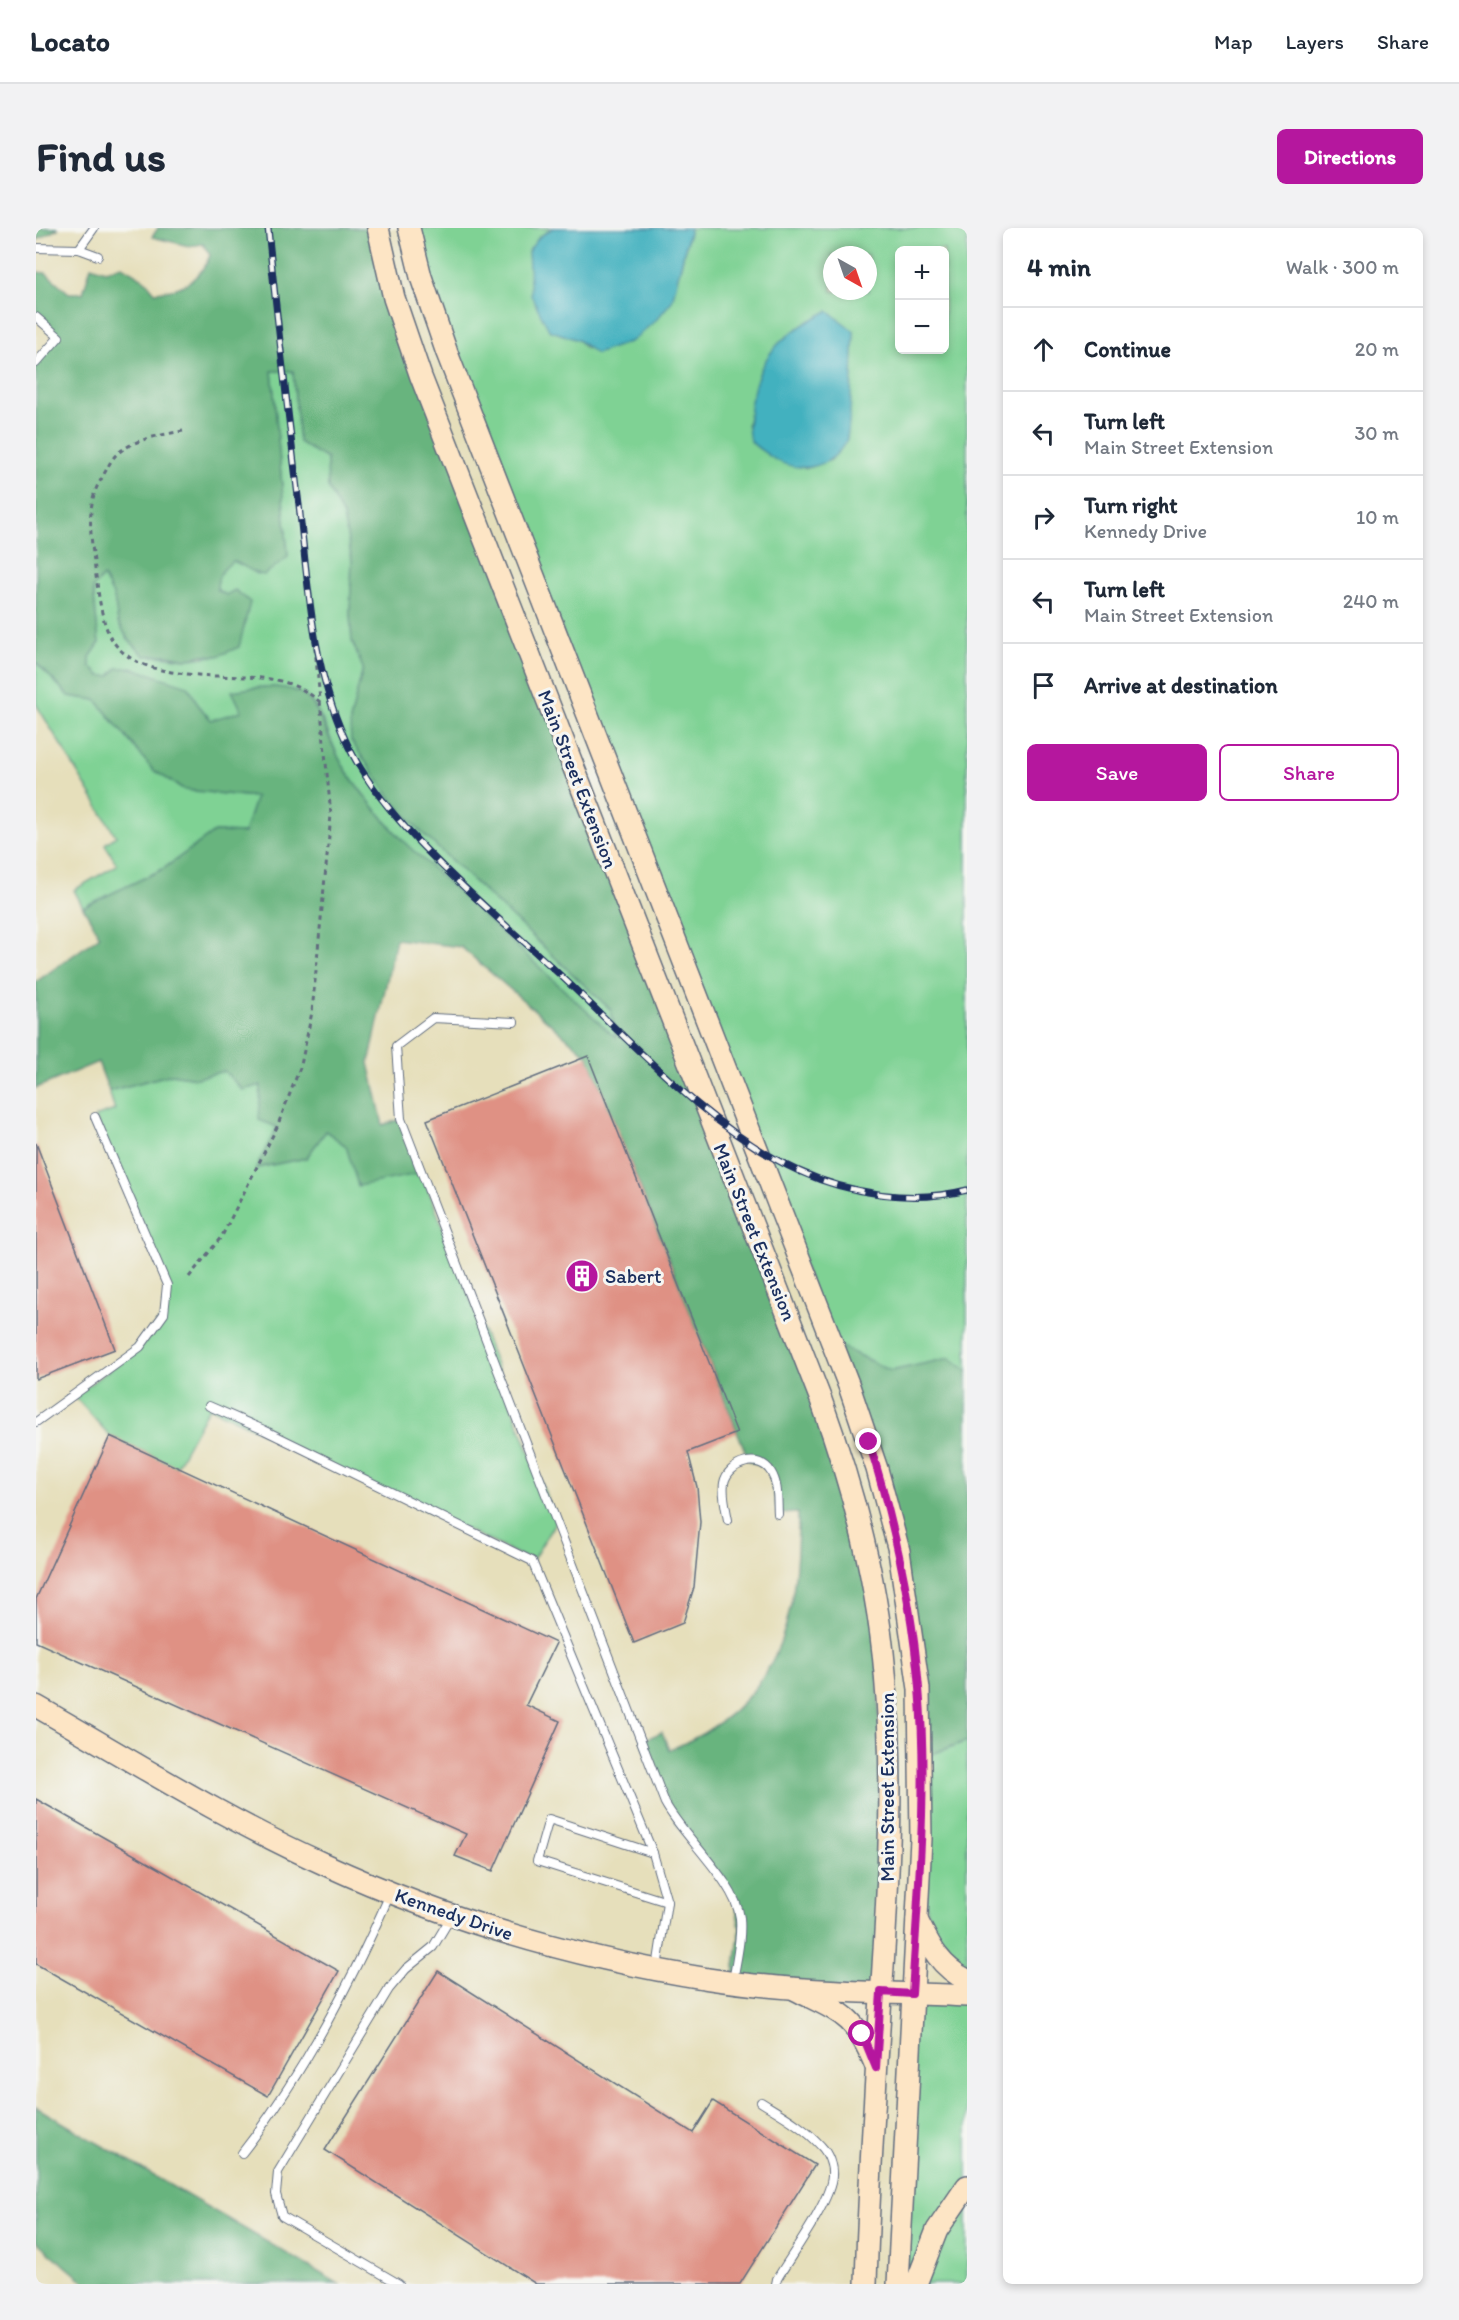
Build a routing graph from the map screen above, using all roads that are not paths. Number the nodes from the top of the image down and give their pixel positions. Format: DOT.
graph roads {
  1 [pos="94,228"];
  2 [pos="378,228"];
  3 [pos="409,228"];
  4 [pos="36,248"];
  5 [pos="79,249"];
  6 [pos="98,256"];
  7 [pos="36,317"];
  8 [pos="36,363"];
  9 [pos="514,1022"];
  10 [pos="95,1117"];
  11 [pos="209,1407"];
  12 [pos="36,1422"];
  13 [pos="778,1514"];
  14 [pos="728,1520"];
  15 [pos="36,1706"];
  16 [pos="653,1853"];
  17 [pos="391,1893"];
  18 [pos="667,1902"];
  19 [pos="451,1915"];
  20 [pos="916,1920"];
  21 [pos="656,1970"];
  22 [pos="967,1980"];
  23 [pos="733,1982"];
  24 [pos="790,1987"];
  25 [pos="881,1992"];
  26 [pos="912,1994"];
  27 [pos="967,1996"];
  28 [pos="876,2068"];
  29 [pos="761,2102"];
  30 [pos="242,2153"];
  31 [pos="967,2186"];
  32 [pos="399,2284"];
  33 [pos="776,2284"];
  34 [pos="866,2284"];
  35 [pos="898,2284"];
  36 [pos="916,2284"];
  1 -- 5 [label="lane"];
  2 -- 25 [label="main road, Main Street Extension"];
  3 -- 20 [label="main road, Main Street Extension"];
  4 -- 5 [label="lane"];
  5 -- 6 [label="lane"];
  7 -- 8 [label="lane"];
  9 -- 23 [label="lane"];
  10 -- 12 [label="lane"];
  11 -- 16 [label="lane"];
  13 -- 14 [label="lane"];
  15 -- 17 [label="main road, Kennedy Drive"];
  16 -- 18 [label="lane"];
  16 -- 18 [label="lane"];
  17 -- 19 [label="main road, Kennedy Drive"];
  17 -- 30 [label="lane"];
  18 -- 21 [label="lane"];
  19 -- 21 [label="main road, Kennedy Drive"];
  19 -- 32 [label="lane"];
  20 -- 22 [label="main road"];
  20 -- 26 [label="main road, Main Street Extension"];
  21 -- 23 [label="main road, Kennedy Drive"];
  23 -- 24 [label="main road, Kennedy Drive"];
  24 -- 25 [label="main road, Kennedy Drive"];
  24 -- 28 [label="main road"];
  25 -- 26 [label="main road, Kennedy Drive"];
  25 -- 28 [label="main road, Main Street Extension"];
  26 -- 27 [label="main road, Kennedy Drive"];
  26 -- 35 [label="main road, Main Street Extension"];
  28 -- 34 [label="main road, Main Street Extension"];
  29 -- 33 [label="lane"];
  31 -- 36 [label="main road"];
}
